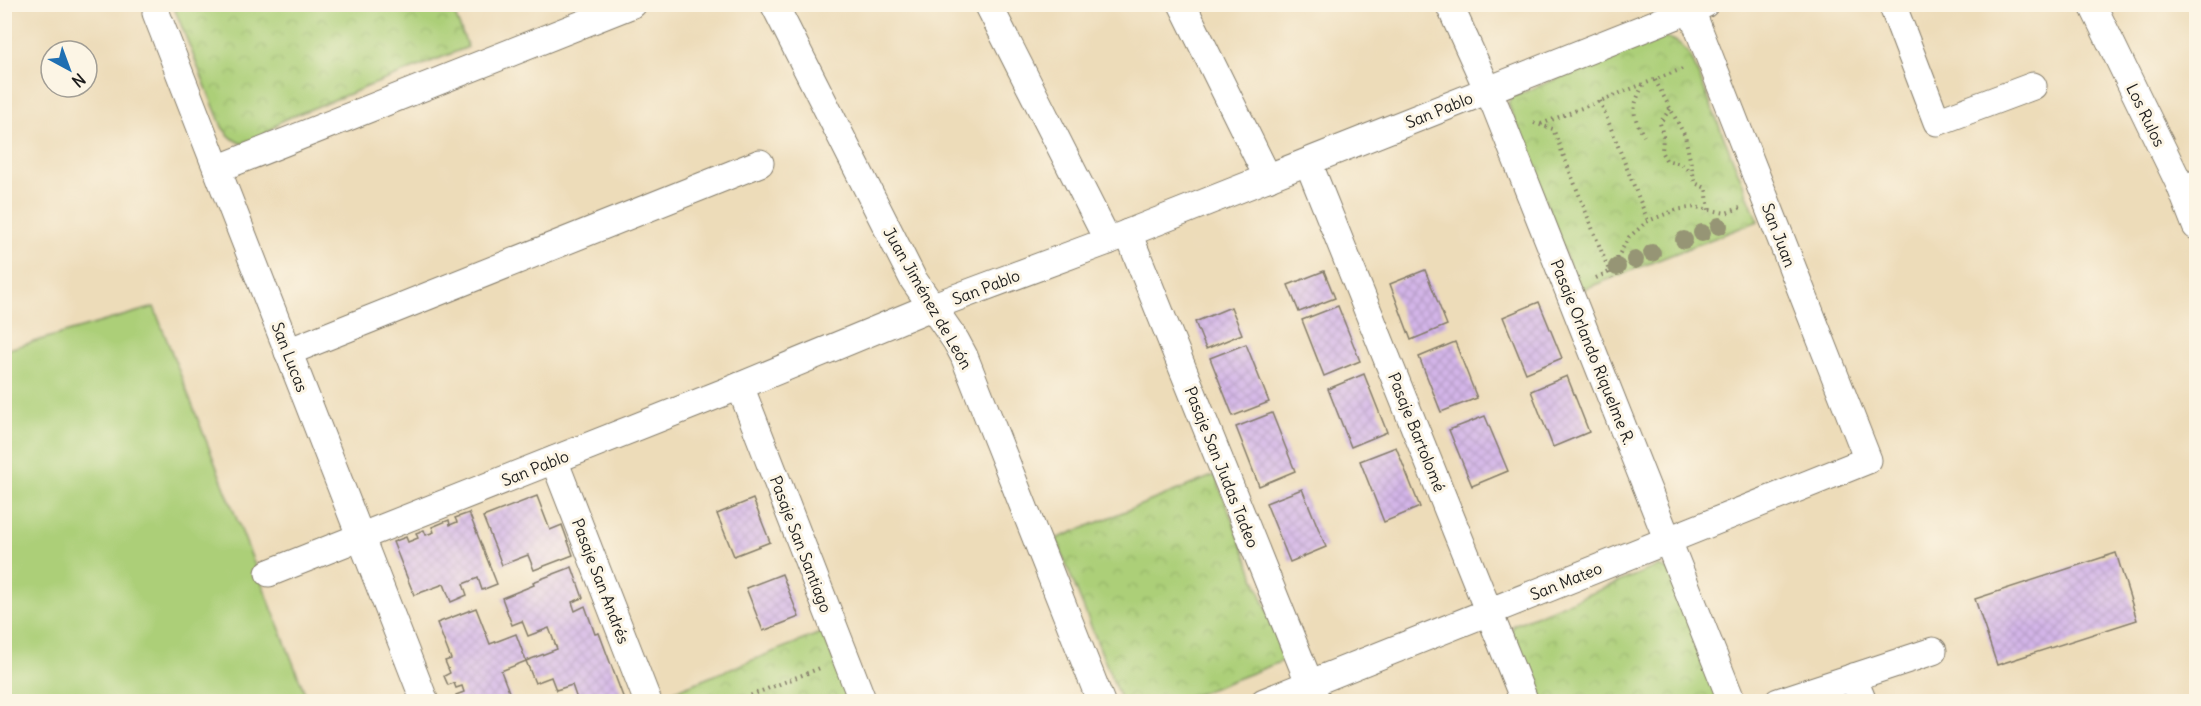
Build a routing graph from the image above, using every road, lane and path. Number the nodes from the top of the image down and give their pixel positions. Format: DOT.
graph roads {
  1 [pos="633,4"];
  2 [pos="774,4"];
  3 [pos="988,4"];
  4 [pos="1182,4"];
  5 [pos="1449,4"];
  6 [pos="1892,4"];
  7 [pos="2092,4"];
  8 [pos="1698,7"];
  9 [pos="156,13"];
  10 [pos="1660,13"];
  11 [pos="1691,66"];
  12 [pos="1655,80"];
  13 [pos="1644,84"];
  14 [pos="2033,86"];
  15 [pos="1488,90"];
  16 [pos="1600,101"];
  17 [pos="1670,109"];
  18 [pos="1531,122"];
  19 [pos="1539,124"];
  20 [pos="1644,136"];
  21 [pos="1308,162"];
  22 [pos="760,163"];
  23 [pos="217,169"];
  24 [pos="1692,173"];
  25 [pos="1268,178"];
  26 [pos="2188,181"];
  27 [pos="1747,205"];
  28 [pos="1709,210"];
  29 [pos="1648,221"];
  30 [pos="2196,226"];
  31 [pos="1118,237"];
  32 [pos="1609,272"];
  33 [pos="1612,278"];
  34 [pos="1590,280"];
  35 [pos="931,308"];
  36 [pos="288,352"];
  37 [pos="740,386"];
  38 [pos="554,460"];
  39 [pos="1868,460"];
  40 [pos="360,537"];
  41 [pos="1668,540"];
  42 [pos="269,573"];
  43 [pos="1489,611"];
  44 [pos="1933,651"];
  45 [pos="846,658"];
  46 [pos="1858,689"];
  47 [pos="1313,692"];
  48 [pos="752,694"];
  49 [pos="425,702"];
  50 [pos="648,702"];
  51 [pos="734,702"];
  52 [pos="754,702"];
  53 [pos="862,702"];
  54 [pos="1101,702"];
  55 [pos="1264,702"];
  56 [pos="1525,702"];
  57 [pos="1732,702"];
  58 [pos="1778,702"];
  1 -- 23 [label="street"];
  2 -- 35 [label="street, Juan Jiménez de León"];
  3 -- 31 [label="street, Pasaje San Judas Tadeo"];
  4 -- 25 [label="street"];
  5 -- 15 [label="street, Pasaje Orlando Riquelme R."];
  6 -- 14 [label="street"];
  7 -- 26 [label="street, Los Rulos"];
  8 -- 10 [label="street, San Pablo"];
  8 -- 39 [label="street, San Juan"];
  9 -- 23 [label="street, San Lucas"];
  10 -- 15 [label="street, San Pablo"];
  11 -- 12 [label="path"];
  12 -- 13 [label="path"];
  12 -- 17 [label="path"];
  13 -- 16 [label="path"];
  13 -- 20 [label="path"];
  15 -- 21 [label="street, San Pablo"];
  15 -- 41 [label="street, Pasaje Orlando Riquelme R."];
  16 -- 19 [label="path"];
  16 -- 29 [label="path"];
  17 -- 24 [label="path"];
  17 -- 24 [label="path"];
  18 -- 19 [label="path"];
  19 -- 32 [label="path"];
  21 -- 25 [label="street, San Pablo"];
  21 -- 43 [label="street, Pasaje Bartolomé"];
  22 -- 36 [label="street"];
  23 -- 36 [label="street, San Lucas"];
  24 -- 28 [label="path"];
  25 -- 31 [label="street, San Pablo"];
  26 -- 30 [label="street, Los Rulos"];
  27 -- 28 [label="path"];
  28 -- 29 [label="path"];
  29 -- 32 [label="path"];
  31 -- 35 [label="street, San Pablo"];
  31 -- 47 [label="street, Pasaje San Judas Tadeo"];
  32 -- 33 [label="path"];
  32 -- 34 [label="path"];
  35 -- 37 [label="street, San Pablo"];
  35 -- 54 [label="street, Juan Jiménez de León"];
  36 -- 40 [label="street, San Lucas"];
  37 -- 38 [label="street, San Pablo"];
  37 -- 45 [label="street, Pasaje San Santiago"];
  38 -- 40 [label="street, San Pablo"];
  38 -- 50 [label="street, Pasaje San Andrés"];
  39 -- 41 [label="street, San Mateo"];
  40 -- 42 [label="street, San Pablo"];
  40 -- 49 [label="street, San Lucas"];
  41 -- 43 [label="street, San Mateo"];
  41 -- 57 [label="street, Pasaje Orlando Riquelme R."];
  43 -- 47 [label="street, San Mateo"];
  43 -- 56 [label="street, Pasaje Bartolomé"];
  44 -- 46 [label="street"];
  45 -- 48 [label="path"];
  45 -- 53 [label="street, Pasaje San Santiago"];
  46 -- 58 [label="street"];
  47 -- 55 [label="street, San Mateo"];
  48 -- 51 [label="path"];
  48 -- 52 [label="path"];
}
